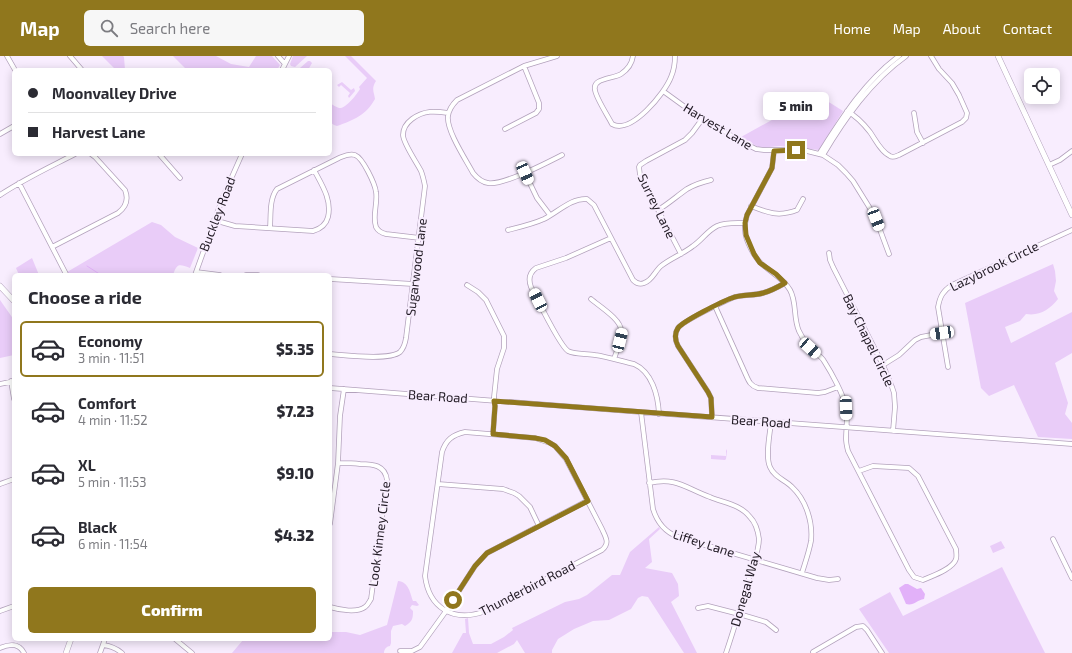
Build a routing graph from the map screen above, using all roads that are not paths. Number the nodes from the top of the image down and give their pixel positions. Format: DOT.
graph roads {
  1 [pos="7,56"];
  2 [pos="70,56"];
  3 [pos="278,56"];
  4 [pos="289,56"];
  5 [pos="557,56"];
  6 [pos="633,56"];
  7 [pos="675,56"];
  8 [pos="898,56"];
  9 [pos="906,56"];
  10 [pos="931,56"];
  11 [pos="998,56"];
  12 [pos="286,64"];
  13 [pos="524,66"];
  14 [pos="14,68"];
  15 [pos="80,68"];
  16 [pos="283,68"];
  17 [pos="663,91"];
  18 [pos="849,112"];
  19 [pos="448,113"];
  20 [pos="914,113"];
  21 [pos="703,118"];
  22 [pos="12,127"];
  23 [pos="505,129"];
  24 [pos="0,134"];
  25 [pos="923,143"];
  26 [pos="774,151"];
  27 [pos="1072,151"];
  28 [pos="562,155"];
  29 [pos="821,155"];
  30 [pos="71,156"];
  31 [pos="94,156"];
  32 [pos="161,156"];
  33 [pos="241,156"];
  34 [pos="1049,165"];
  35 [pos="314,170"];
  36 [pos="525,173"];
  37 [pos="180,178"];
  38 [pos="711,180"];
  39 [pos="19,183"];
  40 [pos="0,195"];
  41 [pos="803,199"];
  42 [pos="752,206"];
  43 [pos="658,210"];
  44 [pos="550,215"];
  45 [pos="1072,215"];
  46 [pos="214,220"];
  47 [pos="745,223"];
  48 [pos="270,228"];
  49 [pos="508,230"];
  50 [pos="1072,230"];
  51 [pos="420,238"];
  52 [pos="611,238"];
  53 [pos="52,247"];
  54 [pos="829,253"];
  55 [pos="681,254"];
  56 [pos="889,254"];
  57 [pos="65,273"];
  58 [pos="195,273"];
  59 [pos="332,279"];
  60 [pos="785,283"];
  61 [pos="413,284"];
  62 [pos="467,285"];
  63 [pos="0,286"];
  64 [pos="12,299"];
  65 [pos="591,299"];
  66 [pos="716,306"];
  67 [pos="942,333"];
  68 [pos="332,354"];
  69 [pos="614,359"];
  70 [pos="883,364"];
  71 [pos="948,367"];
  72 [pos="12,381"];
  73 [pos="0,384"];
  74 [pos="838,387"];
  75 [pos="332,388"];
  76 [pos="344,389"];
  77 [pos="494,401"];
  78 [pos="641,412"];
  79 [pos="659,414"];
  80 [pos="712,417"];
  81 [pos="771,422"];
  82 [pos="847,427"];
  83 [pos="893,431"];
  84 [pos="493,434"];
  85 [pos="1072,444"];
  86 [pos="338,463"];
  87 [pos="859,471"];
  88 [pos="12,480"];
  89 [pos="649,483"];
  90 [pos="0,484"];
  91 [pos="438,484"];
  92 [pos="588,501"];
  93 [pos="332,509"];
  94 [pos="539,526"];
  95 [pos="1053,539"];
  96 [pos="755,559"];
  97 [pos="802,573"];
  98 [pos="1072,578"];
  99 [pos="838,579"];
  100 [pos="12,607"];
  101 [pos="332,607"];
  102 [pos="698,608"];
  103 [pos="0,611"];
  104 [pos="446,611"];
  105 [pos="739,614"];
  106 [pos="776,630"];
  107 [pos="70,641"];
  108 [pos="104,641"];
  109 [pos="177,641"];
  110 [pos="103,645"];
  111 [pos="0,648"];
  112 [pos="400,651"];
  113 [pos="726,652"];
  114 [pos="24,653"];
  115 [pos="66,653"];
  116 [pos="100,653"];
  117 [pos="122,653"];
  118 [pos="192,653"];
  119 [pos="814,653"];
  120 [pos="882,653"];
  1 -- 14 [label="street"];
  2 -- 15 [label="street"];
  3 -- 12 [label="street"];
  4 -- 12 [label="street"];
  5 -- 13 [label="street"];
  6 -- 17 [label="street"];
  7 -- 17 [label="street"];
  8 -- 18 [label="street"];
  9 -- 18 [label="street"];
  10 -- 25 [label="street"];
  11 -- 34 [label="main road"];
  12 -- 16 [label="street"];
  13 -- 19 [label="street"];
  13 -- 23 [label="street"];
  17 -- 21 [label="street, Harvest Lane"];
  18 -- 25 [label="street"];
  18 -- 29 [label="street"];
  19 -- 36 [label="street"];
  19 -- 51 [label="street, Sugarwood Lane"];
  20 -- 25 [label="street"];
  21 -- 26 [label="street, Harvest Lane"];
  21 -- 43 [label="street, Surrey Lane"];
  22 -- 24 [label="street"];
  26 -- 29 [label="street, Harvest Lane"];
  26 -- 42 [label="street"];
  27 -- 34 [label="street"];
  28 -- 36 [label="street"];
  29 -- 56 [label="street, Harvest Lane"];
  30 -- 39 [label="street"];
  31 -- 53 [label="street"];
  32 -- 37 [label="street"];
  33 -- 46 [label="street, Buckley Road"];
  34 -- 45 [label="main road"];
  35 -- 48 [label="street"];
  35 -- 48 [label="street"];
  35 -- 51 [label="street"];
  36 -- 44 [label="street"];
  38 -- 43 [label="street"];
  39 -- 40 [label="street"];
  39 -- 53 [label="street"];
  41 -- 42 [label="street"];
  42 -- 47 [label="street"];
  43 -- 55 [label="street, Surrey Lane"];
  44 -- 49 [label="street"];
  44 -- 52 [label="street"];
  46 -- 48 [label="street"];
  46 -- 58 [label="street, Buckley Road"];
  47 -- 55 [label="street"];
  47 -- 60 [label="street"];
  50 -- 67 [label="street, Lazybrook Circle"];
  51 -- 61 [label="street, Sugarwood Lane"];
  52 -- 55 [label="street"];
  52 -- 69 [label="street"];
  53 -- 57 [label="street"];
  54 -- 70 [label="street, Bay Chapel Circle"];
  59 -- 61 [label="street"];
  60 -- 66 [label="street"];
  60 -- 74 [label="street"];
  61 -- 68 [label="street, Sugarwood Lane"];
  62 -- 77 [label="street"];
  63 -- 64 [label="main road"];
  65 -- 69 [label="street"];
  66 -- 74 [label="street"];
  66 -- 80 [label="street"];
  67 -- 70 [label="street"];
  67 -- 71 [label="street, Lazybrook Circle"];
  69 -- 79 [label="street"];
  70 -- 83 [label="street, Bay Chapel Circle"];
  72 -- 73 [label="street"];
  74 -- 82 [label="street"];
  75 -- 76 [label="street, Bear Road"];
  76 -- 77 [label="street, Bear Road"];
  76 -- 86 [label="street"];
  77 -- 78 [label="street, Bear Road"];
  77 -- 84 [label="street"];
  78 -- 79 [label="street, Bear Road"];
  78 -- 89 [label="street, Liffey Lane"];
  79 -- 80 [label="street, Bear Road"];
  80 -- 81 [label="street, Bear Road"];
  81 -- 82 [label="street, Bear Road"];
  81 -- 97 [label="street"];
  82 -- 83 [label="street, Bear Road"];
  82 -- 87 [label="street"];
  83 -- 85 [label="street, Bear Road"];
  84 -- 91 [label="street, Thunderbird Road"];
  84 -- 92 [label="street, Thunderbird Road"];
  86 -- 93 [label="street"];
  86 -- 101 [label="street, Look Kinney Circle"];
  87 -- 87 [label="street"];
  88 -- 90 [label="street"];
  89 -- 96 [label="street, Liffey Lane"];
  89 -- 96 [label="street, Donegal Way"];
  91 -- 94 [label="street"];
  91 -- 104 [label="street, Thunderbird Road"];
  92 -- 94 [label="street"];
  92 -- 104 [label="street, Thunderbird Road"];
  94 -- 104 [label="street"];
  95 -- 98 [label="street"];
  96 -- 97 [label="street, Liffey Lane"];
  96 -- 105 [label="street, Donegal Way"];
  97 -- 99 [label="street, Liffey Lane"];
  100 -- 103 [label="street"];
  102 -- 105 [label="street"];
  104 -- 112 [label="street"];
  105 -- 106 [label="street"];
  105 -- 113 [label="street, Donegal Way"];
  107 -- 115 [label="main road"];
  108 -- 110 [label="street"];
  109 -- 118 [label="street"];
  110 -- 116 [label="street"];
  110 -- 117 [label="street"];
  111 -- 114 [label="street"];
  119 -- 120 [label="street"];
}
